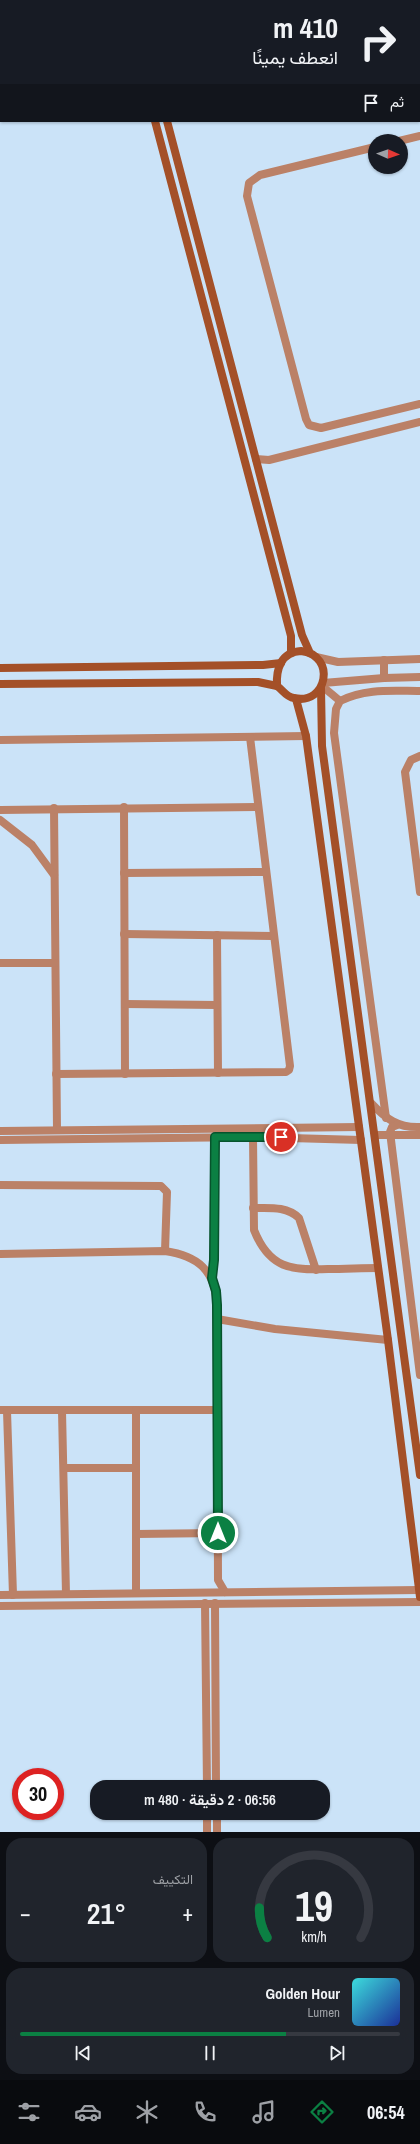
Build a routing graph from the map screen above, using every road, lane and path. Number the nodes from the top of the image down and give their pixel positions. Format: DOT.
graph roads {
  1 [pos="155,122"];
  2 [pos="167,122"];
  3 [pos="420,136"];
  4 [pos="408,139"];
  5 [pos="368,149"];
  6 [pos="227,347"];
  7 [pos="215,350"];
  8 [pos="420,404"];
  9 [pos="420,422"];
  10 [pos="256,459"];
  11 [pos="294,603"];
  12 [pos="283,607"];
  13 [pos="291,653"];
  14 [pos="313,655"];
  15 [pos="384,660"];
  16 [pos="420,660"];
  17 [pos="281,663"];
  18 [pos="0,668"];
  19 [pos="420,677"];
  20 [pos="384,678"];
  21 [pos="0,684"];
  22 [pos="277,686"];
  23 [pos="322,686"];
  24 [pos="420,691"];
  25 [pos="296,699"];
  26 [pos="340,701"];
  27 [pos="306,736"];
  28 [pos="250,737"];
  29 [pos="0,740"];
  30 [pos="420,756"];
  31 [pos="124,807"];
  32 [pos="257,807"];
  33 [pos="54,808"];
  34 [pos="0,810"];
  35 [pos="0,820"];
  36 [pos="411,820"];
  37 [pos="420,820"];
  38 [pos="266,872"];
  39 [pos="124,873"];
  40 [pos="54,876"];
  41 [pos="420,892"];
  42 [pos="124,934"];
  43 [pos="217,936"];
  44 [pos="273,936"];
  45 [pos="0,962"];
  46 [pos="55,963"];
  47 [pos="124,1004"];
  48 [pos="218,1005"];
  49 [pos="218,1073"];
  50 [pos="56,1074"];
  51 [pos="125,1074"];
  52 [pos="370,1103"];
  53 [pos="386,1118"];
  54 [pos="398,1125"];
  55 [pos="359,1126"];
  56 [pos="420,1127"];
  57 [pos="323,1128"];
  58 [pos="57,1130"];
  59 [pos="0,1131"];
  60 [pos="376,1135"];
  61 [pos="390,1135"];
  62 [pos="420,1135"];
  63 [pos="215,1137"];
  64 [pos="253,1137"];
  65 [pos="323,1138"];
  66 [pos="0,1140"];
  67 [pos="361,1140"];
  68 [pos="0,1185"];
  69 [pos="253,1208"];
  70 [pos="165,1251"];
  71 [pos="0,1254"];
  72 [pos="378,1268"];
  73 [pos="316,1270"];
  74 [pos="212,1278"];
  75 [pos="217,1319"];
  76 [pos="401,1329"];
  77 [pos="386,1330"];
  78 [pos="388,1340"];
  79 [pos="419,1358"];
  80 [pos="420,1375"];
  81 [pos="136,1410"];
  82 [pos="217,1410"];
  83 [pos="3,1411"];
  84 [pos="62,1411"];
  85 [pos="64,1468"];
  86 [pos="136,1468"];
  87 [pos="420,1475"];
  88 [pos="218,1533"];
  89 [pos="136,1534"];
  90 [pos="218,1580"];
  91 [pos="211,1592"];
  92 [pos="225,1592"];
  93 [pos="268,1592"];
  94 [pos="136,1593"];
  95 [pos="420,1593"];
  96 [pos="66,1594"];
  97 [pos="0,1595"];
  98 [pos="13,1595"];
  99 [pos="420,1602"];
  100 [pos="205,1603"];
  101 [pos="215,1603"];
  102 [pos="268,1603"];
  103 [pos="0,1606"];
  104 [pos="206,1716"];
  105 [pos="216,1716"];
  106 [pos="207,1780"];
  107 [pos="216,1780"];
  108 [pos="207,1820"];
  109 [pos="217,1820"];
  110 [pos="207,1832"];
  111 [pos="217,1832"];
  1 -- 7 [label="street"];
  2 -- 6 [label="street"];
  3 -- 4 [label="street"];
  5 -- 8 [label="street"];
  6 -- 7 [label="street"];
  6 -- 10 [label="street"];
  7 -- 12 [label="street"];
  9 -- 10 [label="street"];
  10 -- 11 [label="street"];
  11 -- 12 [label="street"];
  11 -- 14 [label="street"];
  12 -- 13 [label="street"];
  13 -- 14 [label="street"];
  13 -- 17 [label="street"];
  14 -- 15 [label="street"];
  14 -- 23 [label="street"];
  15 -- 16 [label="street"];
  15 -- 20 [label="street"];
  17 -- 18 [label="street"];
  17 -- 22 [label="street"];
  19 -- 20 [label="street"];
  20 -- 23 [label="street"];
  21 -- 22 [label="street"];
  22 -- 25 [label="street"];
  23 -- 25 [label="street"];
  23 -- 26 [label="street"];
  23 -- 52 [label="street"];
  24 -- 26 [label="street"];
  25 -- 27 [label="street"];
  26 -- 53 [label="street"];
  27 -- 28 [label="street"];
  27 -- 55 [label="street"];
  28 -- 29 [label="street"];
  28 -- 32 [label="street"];
  30 -- 36 [label="street"];
  31 -- 32 [label="street"];
  31 -- 33 [label="street"];
  31 -- 39 [label="street"];
  32 -- 38 [label="street"];
  33 -- 34 [label="street"];
  33 -- 40 [label="street"];
  35 -- 40 [label="street"];
  36 -- 37 [label="street"];
  36 -- 41 [label="street"];
  38 -- 39 [label="street"];
  38 -- 44 [label="street"];
  39 -- 42 [label="street"];
  40 -- 46 [label="street"];
  42 -- 43 [label="street"];
  42 -- 47 [label="street"];
  43 -- 44 [label="street"];
  43 -- 48 [label="street"];
  44 -- 49 [label="street"];
  45 -- 46 [label="street"];
  46 -- 50 [label="street"];
  47 -- 48 [label="street"];
  47 -- 51 [label="street"];
  48 -- 49 [label="street"];
  49 -- 51 [label="street"];
  50 -- 51 [label="street"];
  50 -- 58 [label="street"];
  52 -- 53 [label="street"];
  52 -- 60 [label="street"];
  53 -- 54 [label="street"];
  54 -- 56 [label="street"];
  54 -- 61 [label="street"];
  55 -- 57 [label="street"];
  55 -- 67 [label="street"];
  57 -- 58 [label="street"];
  57 -- 65 [label="street"];
  58 -- 59 [label="street"];
  60 -- 61 [label="street"];
  60 -- 76 [label="street"];
  61 -- 62 [label="street"];
  61 -- 79 [label="street"];
  63 -- 64 [label="street"];
  63 -- 66 [label="street"];
  63 -- 74 [label="street"];
  64 -- 65 [label="street"];
  64 -- 69 [label="street"];
  65 -- 67 [label="street"];
  67 -- 72 [label="street"];
  68 -- 70 [label="street"];
  69 -- 73 [label="street"];
  69 -- 73 [label="street"];
  70 -- 71 [label="street"];
  70 -- 74 [label="street"];
  72 -- 73 [label="street"];
  72 -- 77 [label="street"];
  74 -- 75 [label="street"];
  75 -- 78 [label="street"];
  75 -- 82 [label="street"];
  76 -- 77 [label="street"];
  76 -- 87 [label="street"];
  77 -- 78 [label="street"];
  78 -- 95 [label="street"];
  79 -- 80 [label="street"];
  81 -- 82 [label="street"];
  81 -- 84 [label="street"];
  81 -- 86 [label="street"];
  82 -- 88 [label="street"];
  83 -- 84 [label="street"];
  83 -- 98 [label="street"];
  84 -- 85 [label="street"];
  85 -- 86 [label="street"];
  85 -- 96 [label="street"];
  86 -- 89 [label="street"];
  88 -- 89 [label="street"];
  88 -- 90 [label="street"];
  89 -- 94 [label="street"];
  90 -- 91 [label="street"];
  90 -- 92 [label="street"];
  91 -- 92 [label="street"];
  91 -- 94 [label="street"];
  92 -- 93 [label="street"];
  93 -- 95 [label="street"];
  93 -- 102 [label="street"];
  94 -- 96 [label="street"];
  96 -- 98 [label="street"];
  97 -- 98 [label="street"];
  99 -- 102 [label="street"];
  100 -- 101 [label="street"];
  100 -- 103 [label="street"];
  100 -- 104 [label="street"];
  101 -- 102 [label="street"];
  101 -- 105 [label="street"];
  104 -- 105 [label="street"];
  104 -- 106 [label="street"];
  105 -- 107 [label="street"];
  108 -- 110 [label="street"];
  109 -- 111 [label="street"];
}
